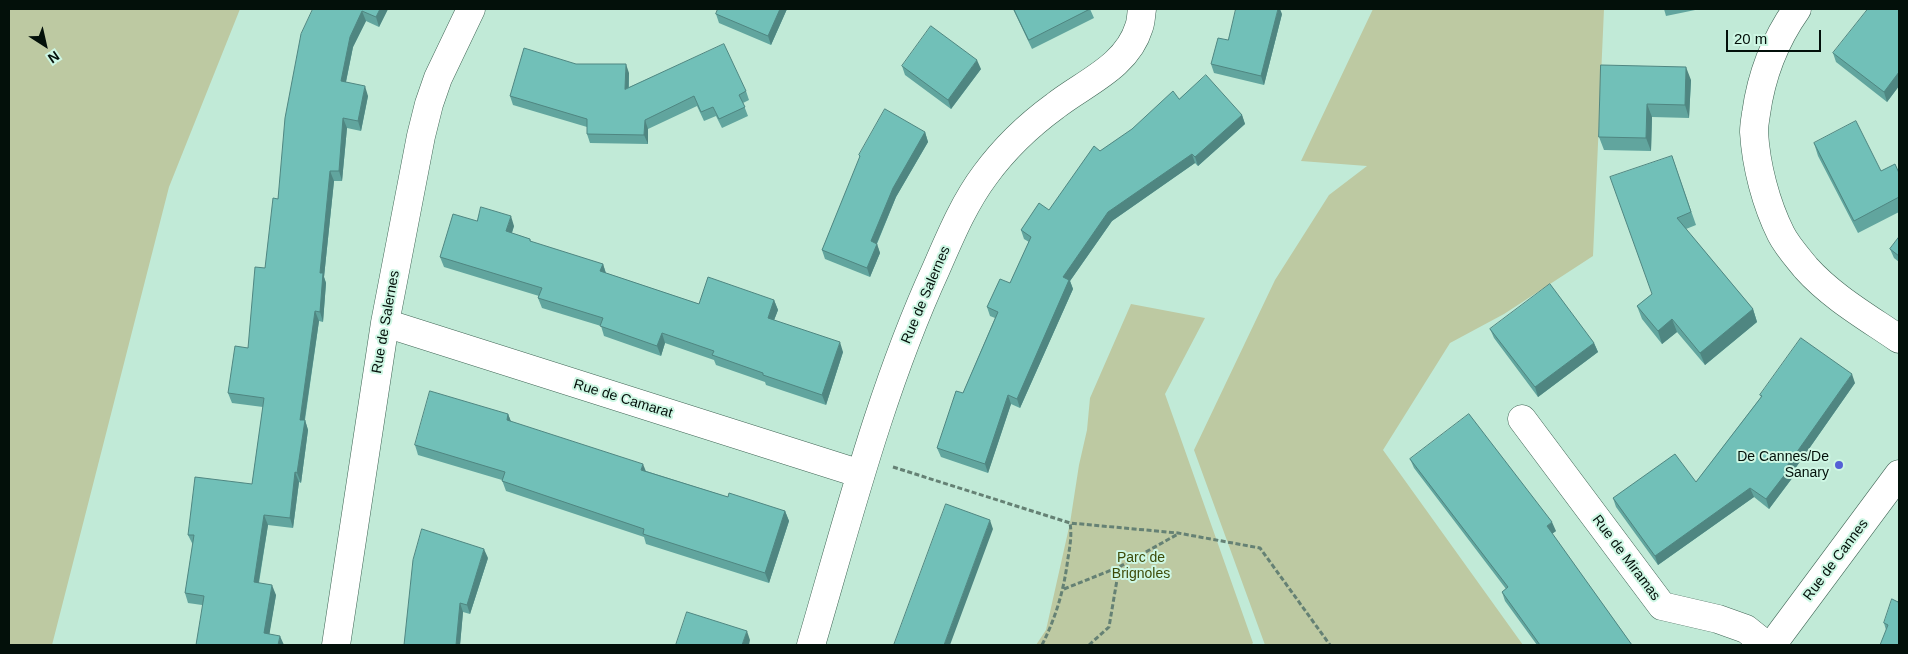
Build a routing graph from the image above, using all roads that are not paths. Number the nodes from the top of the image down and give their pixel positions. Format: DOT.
graph roads {
  1 [pos="471,9"];
  2 [pos="1142,9"];
  3 [pos="1797,9"];
  4 [pos="385,323"];
  5 [pos="1899,339"];
  6 [pos="1522,419"];
  7 [pos="864,466"];
  8 [pos="1899,474"];
  9 [pos="336,645"];
  10 [pos="811,645"];
  11 [pos="1766,645"];
  12 [pos="1772,645"];
  1 -- 4 [label="street, Rue de Salernes"];
  2 -- 7 [label="street, Rue de Salernes"];
  3 -- 5 [label="street"];
  4 -- 7 [label="street, Rue de Camarat"];
  4 -- 9 [label="street, Rue de Salernes"];
  6 -- 11 [label="street, Rue de Miramas"];
  7 -- 10 [label="street, Rue de Salernes"];
  8 -- 12 [label="street, Rue de Cannes"];
}
